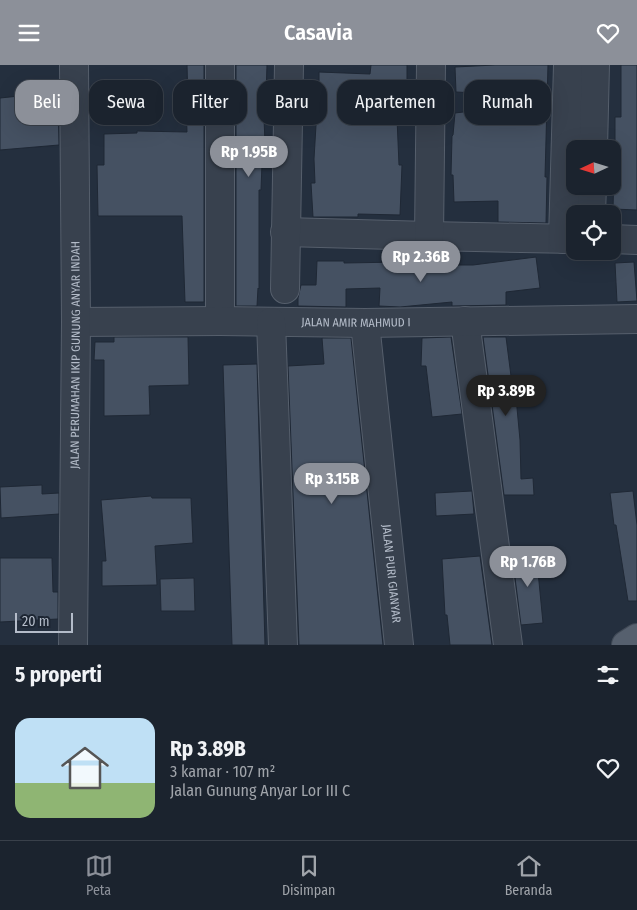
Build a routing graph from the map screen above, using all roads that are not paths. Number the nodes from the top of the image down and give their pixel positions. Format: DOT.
graph roads {
  1 [pos="220,65"];
  2 [pos="289,65"];
  3 [pos="431,65"];
  4 [pos="568,65"];
  5 [pos="595,65"];
  6 [pos="74,73"];
  7 [pos="593,140"];
  8 [pos="569,205"];
  9 [pos="285,231"];
  10 [pos="428,237"];
  11 [pos="566,239"];
  12 [pos="621,239"];
  13 [pos="637,240"];
  14 [pos="285,289"];
  15 [pos="637,319"];
  16 [pos="220,321"];
  17 [pos="464,321"];
  18 [pos="271,322"];
  19 [pos="76,323"];
  20 [pos="366,323"];
  21 [pos="637,638"];
  22 [pos="73,645"];
  23 [pos="282,645"];
  24 [pos="399,645"];
  25 [pos="508,645"];
  26 [pos="626,645"];
  1 -- 16 [label="street"];
  2 -- 9 [label="street"];
  3 -- 10 [label="street"];
  4 -- 8 [label="street"];
  5 -- 7 [label="street"];
  6 -- 19 [label="street, JALAN PERUMAHAN IKIP GUNUNG ANYAR INDAH"];
  9 -- 10 [label="street"];
  9 -- 14 [label="street"];
  10 -- 11 [label="street"];
  12 -- 13 [label="street"];
  15 -- 17 [label="street, JALAN AMIR MAHMUD I"];
  16 -- 18 [label="street, JALAN AMIR MAHMUD I"];
  16 -- 19 [label="street, JALAN AMIR MAHMUD I"];
  17 -- 20 [label="street, JALAN AMIR MAHMUD I"];
  17 -- 25 [label="street"];
  18 -- 20 [label="street, JALAN AMIR MAHMUD I"];
  18 -- 23 [label="street"];
  19 -- 22 [label="street, JALAN PERUMAHAN IKIP GUNUNG ANYAR INDAH"];
  20 -- 24 [label="street, JALAN PURI GIANYAR"];
  21 -- 26 [label="main road"];
}
